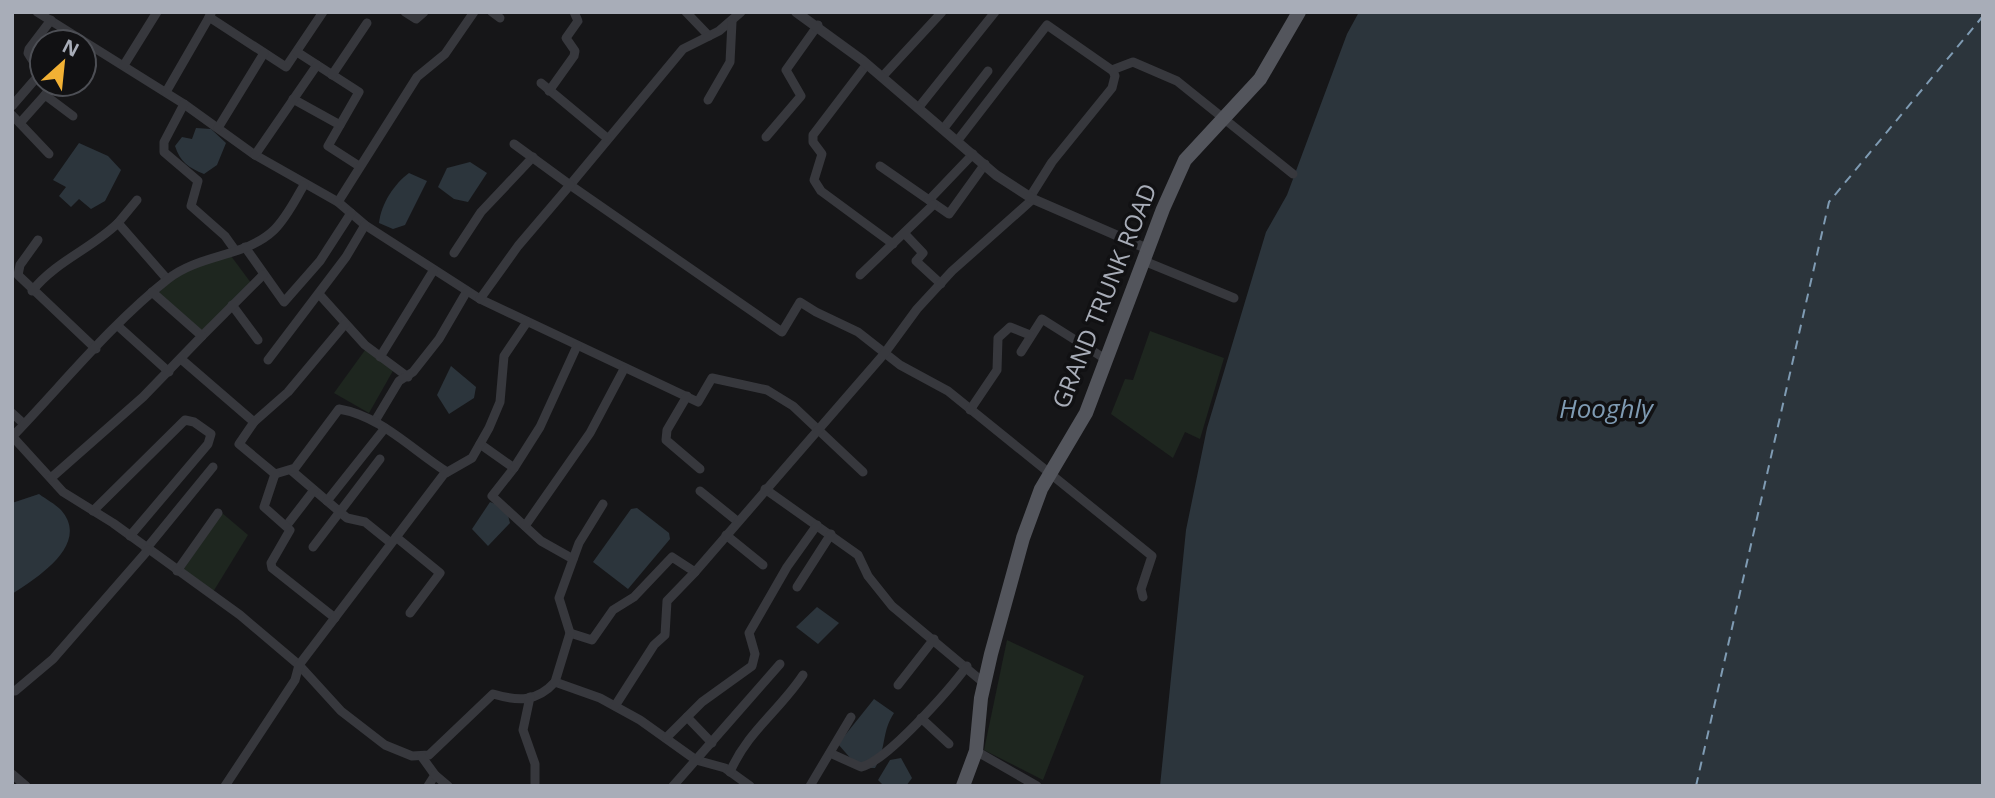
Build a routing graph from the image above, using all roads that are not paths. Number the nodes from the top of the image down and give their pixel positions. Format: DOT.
graph roads {
  1 [pos="37,12"];
  2 [pos="158,12"];
  3 [pos="323,12"];
  4 [pos="405,12"];
  5 [pos="424,12"];
  6 [pos="474,12"];
  7 [pos="574,12"];
  8 [pos="686,12"];
  9 [pos="741,12"];
  10 [pos="796,12"];
  11 [pos="942,12"];
  12 [pos="995,12"];
  13 [pos="1299,12"];
  14 [pos="210,15"];
  15 [pos="51,20"];
  16 [pos="732,22"];
  17 [pos="367,23"];
  18 [pos="818,26"];
  19 [pos="64,28"];
  20 [pos="709,36"];
  21 [pos="98,49"];
  22 [pos="297,52"];
  23 [pos="264,53"];
  24 [pos="867,64"];
  25 [pos="124,65"];
  26 [pos="317,65"];
  27 [pos="1112,70"];
  28 [pos="988,71"];
  29 [pos="332,75"];
  30 [pos="882,77"];
  31 [pos="541,83"];
  32 [pos="166,92"];
  33 [pos="549,92"];
  34 [pos="42,98"];
  35 [pos="49,98"];
  36 [pos="293,99"];
  37 [pos="708,100"];
  38 [pos="184,104"];
  39 [pos="12,106"];
  40 [pos="919,107"];
  41 [pos="12,115"];
  42 [pos="73,116"];
  43 [pos="1221,118"];
  44 [pos="20,123"];
  45 [pos="340,125"];
  46 [pos="218,128"];
  47 [pos="944,128"];
  48 [pos="766,136"];
  49 [pos="607,138"];
  50 [pos="958,140"];
  51 [pos="514,144"];
  52 [pos="49,154"];
  53 [pos="973,154"];
  54 [pos="255,155"];
  55 [pos="533,157"];
  56 [pos="985,164"];
  57 [pos="359,166"];
  58 [pos="880,166"];
  59 [pos="1293,174"];
  60 [pos="304,185"];
  61 [pos="570,185"];
  62 [pos="1032,198"];
  63 [pos="137,200"];
  64 [pos="338,202"];
  65 [pos="931,203"];
  66 [pos="351,213"];
  67 [pos="118,223"];
  68 [pos="365,225"];
  69 [pos="905,234"];
  70 [pos="38,240"];
  71 [pos="893,244"];
  72 [pos="240,248"];
  73 [pos="454,253"];
  74 [pos="1147,255"];
  75 [pos="433,271"];
  76 [pos="263,275"];
  77 [pos="860,275"];
  78 [pos="167,279"];
  79 [pos="940,284"];
  80 [pos="32,291"];
  81 [pos="467,291"];
  82 [pos="152,292"];
  83 [pos="319,294"];
  84 [pos="1234,298"];
  85 [pos="480,299"];
  86 [pos="232,305"];
  87 [pos="527,322"];
  88 [pos="345,324"];
  89 [pos="118,326"];
  90 [pos="1030,335"];
  91 [pos="202,336"];
  92 [pos="258,340"];
  93 [pos="577,346"];
  94 [pos="96,349"];
  95 [pos="1021,352"];
  96 [pos="884,354"];
  97 [pos="380,357"];
  98 [pos="181,359"];
  99 [pos="268,360"];
  100 [pos="1107,360"];
  101 [pos="624,369"];
  102 [pos="169,372"];
  103 [pos="408,377"];
  104 [pos="687,396"];
  105 [pos="970,410"];
  106 [pos="12,412"];
  107 [pos="375,421"];
  108 [pos="254,422"];
  109 [pos="24,425"];
  110 [pos="385,428"];
  111 [pos="817,431"];
  112 [pos="13,436"];
  113 [pos="480,444"];
  114 [pos="380,459"];
  115 [pos="213,467"];
  116 [pos="514,468"];
  117 [pos="700,469"];
  118 [pos="292,471"];
  119 [pos="447,472"];
  120 [pos="863,472"];
  121 [pos="1049,472"];
  122 [pos="275,474"];
  123 [pos="51,478"];
  124 [pos="765,489"];
  125 [pos="314,490"];
  126 [pos="699,491"];
  127 [pos="327,501"];
  128 [pos="603,504"];
  129 [pos="93,511"];
  130 [pos="218,513"];
  131 [pos="341,513"];
  132 [pos="737,521"];
  133 [pos="817,525"];
  134 [pos="287,526"];
  135 [pos="525,526"];
  136 [pos="831,534"];
  137 [pos="726,535"];
  138 [pos="130,536"];
  139 [pos="394,540"];
  140 [pos="313,547"];
  141 [pos="147,550"];
  142 [pos="573,559"];
  143 [pos="763,565"];
  144 [pos="177,571"];
  145 [pos="695,572"];
  146 [pos="797,587"];
  147 [pos="1143,597"];
  148 [pos="410,613"];
  149 [pos="335,618"];
  150 [pos="570,633"];
  151 [pos="934,639"];
  152 [pos="780,664"];
  153 [pos="299,665"];
  154 [pos="967,666"];
  155 [pos="803,675"];
  156 [pos="555,682"];
  157 [pos="984,683"];
  158 [pos="898,685"];
  159 [pos="12,690"];
  160 [pos="530,697"];
  161 [pos="615,706"];
  162 [pos="687,717"];
  163 [pos="851,717"];
  164 [pos="921,718"];
  165 [pos="667,737"];
  166 [pos="712,743"];
  167 [pos="949,744"];
  168 [pos="976,751"];
  169 [pos="830,753"];
  170 [pos="422,757"];
  171 [pos="696,760"];
  172 [pos="730,772"];
  173 [pos="12,774"];
  174 [pos="435,775"];
  175 [pos="26,786"];
  176 [pos="225,786"];
  177 [pos="428,786"];
  178 [pos="448,786"];
  179 [pos="535,786"];
  180 [pos="673,786"];
  181 [pos="750,786"];
  182 [pos="810,786"];
  183 [pos="963,786"];
  184 [pos="1037,786"];
  1 -- 15 [label="street"];
  2 -- 25 [label="street"];
  3 -- 22 [label="street"];
  4 -- 5 [label="street"];
  6 -- 57 [label="street"];
  7 -- 33 [label="street"];
  8 -- 20 [label="street"];
  9 -- 16 [label="street"];
  10 -- 18 [label="street"];
  11 -- 30 [label="street"];
  12 -- 40 [label="street"];
  13 -- 43 [label="main road, GRAND TRUNK ROAD"];
  14 -- 23 [label="street"];
  14 -- 32 [label="street"];
  15 -- 19 [label="street"];
  15 -- 39 [label="street"];
  16 -- 20 [label="street"];
  16 -- 37 [label="street"];
  17 -- 29 [label="street"];
  18 -- 24 [label="street"];
  18 -- 48 [label="street"];
  20 -- 49 [label="street"];
  21 -- 25 [label="street"];
  22 -- 23 [label="street"];
  22 -- 26 [label="street"];
  23 -- 46 [label="street"];
  24 -- 30 [label="street"];
  24 -- 71 [label="street"];
  25 -- 32 [label="street"];
  26 -- 29 [label="street"];
  26 -- 36 [label="street"];
  27 -- 43 [label="street"];
  27 -- 50 [label="street"];
  27 -- 62 [label="street"];
  28 -- 47 [label="street"];
  29 -- 45 [label="street"];
  30 -- 40 [label="street"];
  31 -- 33 [label="street"];
  32 -- 38 [label="street"];
  33 -- 49 [label="street"];
  34 -- 44 [label="street"];
  35 -- 42 [label="street"];
  36 -- 45 [label="street"];
  36 -- 54 [label="street"];
  38 -- 46 [label="street"];
  38 -- 72 [label="street"];
  40 -- 47 [label="street"];
  41 -- 44 [label="street"];
  43 -- 59 [label="street"];
  43 -- 74 [label="main road, GRAND TRUNK ROAD"];
  44 -- 52 [label="street"];
  45 -- 57 [label="street"];
  46 -- 54 [label="street"];
  47 -- 50 [label="street"];
  49 -- 61 [label="street"];
  50 -- 53 [label="street"];
  51 -- 55 [label="street"];
  53 -- 56 [label="street"];
  53 -- 65 [label="street"];
  54 -- 60 [label="street"];
  55 -- 61 [label="street"];
  55 -- 73 [label="street"];
  56 -- 62 [label="street"];
  56 -- 65 [label="street"];
  57 -- 64 [label="street"];
  58 -- 65 [label="street"];
  60 -- 64 [label="street"];
  60 -- 72 [label="street"];
  61 -- 85 [label="street"];
  61 -- 96 [label="street"];
  62 -- 74 [label="street"];
  62 -- 79 [label="street"];
  63 -- 67 [label="street"];
  64 -- 66 [label="street"];
  65 -- 69 [label="street"];
  66 -- 68 [label="street"];
  66 -- 76 [label="street"];
  67 -- 78 [label="street"];
  67 -- 80 [label="street"];
  68 -- 75 [label="street"];
  68 -- 83 [label="street"];
  69 -- 71 [label="street"];
  69 -- 79 [label="street"];
  70 -- 80 [label="street"];
  71 -- 77 [label="street"];
  72 -- 76 [label="street"];
  72 -- 78 [label="street"];
  74 -- 84 [label="street"];
  74 -- 100 [label="main road, GRAND TRUNK ROAD"];
  75 -- 81 [label="street"];
  75 -- 97 [label="street"];
  76 -- 86 [label="street"];
  78 -- 82 [label="street"];
  79 -- 96 [label="street"];
  80 -- 94 [label="street"];
  81 -- 85 [label="street"];
  81 -- 103 [label="street"];
  82 -- 89 [label="street"];
  82 -- 91 [label="street"];
  83 -- 88 [label="street"];
  83 -- 99 [label="street"];
  85 -- 87 [label="street"];
  86 -- 91 [label="street"];
  86 -- 92 [label="street"];
  87 -- 93 [label="street"];
  87 -- 113 [label="street"];
  88 -- 97 [label="street"];
  88 -- 108 [label="street"];
  89 -- 94 [label="street"];
  89 -- 102 [label="street"];
  90 -- 95 [label="street"];
  90 -- 100 [label="street"];
  90 -- 105 [label="street"];
  91 -- 98 [label="street"];
  93 -- 101 [label="street"];
  93 -- 116 [label="street"];
  94 -- 109 [label="street"];
  96 -- 105 [label="street"];
  96 -- 111 [label="street"];
  97 -- 103 [label="street"];
  98 -- 102 [label="street"];
  98 -- 108 [label="street"];
  100 -- 121 [label="main road, GRAND TRUNK ROAD"];
  101 -- 104 [label="street"];
  101 -- 135 [label="street"];
  102 -- 123 [label="street"];
  103 -- 107 [label="street"];
  104 -- 111 [label="street"];
  104 -- 117 [label="street"];
  105 -- 121 [label="street"];
  106 -- 109 [label="street"];
  107 -- 110 [label="street"];
  107 -- 118 [label="street"];
  108 -- 122 [label="street"];
  109 -- 112 [label="street"];
  110 -- 119 [label="street"];
  110 -- 127 [label="street"];
  111 -- 120 [label="street"];
  111 -- 124 [label="street"];
  112 -- 123 [label="street"];
  113 -- 116 [label="street"];
  113 -- 119 [label="street"];
  114 -- 131 [label="street"];
  115 -- 141 [label="street"];
  116 -- 135 [label="street"];
  118 -- 122 [label="street"];
  118 -- 125 [label="street"];
  119 -- 139 [label="street"];
  121 -- 147 [label="street"];
  121 -- 157 [label="main road, GRAND TRUNK ROAD"];
  122 -- 134 [label="street"];
  123 -- 129 [label="street"];
  124 -- 132 [label="street"];
  124 -- 133 [label="street"];
  125 -- 127 [label="street"];
  125 -- 134 [label="street"];
  126 -- 132 [label="street"];
  127 -- 131 [label="street"];
  128 -- 142 [label="street"];
  129 -- 138 [label="street"];
  129 -- 138 [label="street"];
  130 -- 144 [label="street"];
  131 -- 139 [label="street"];
  131 -- 140 [label="street"];
  132 -- 137 [label="street"];
  133 -- 136 [label="street"];
  133 -- 162 [label="street"];
  134 -- 149 [label="street"];
  135 -- 142 [label="street"];
  136 -- 146 [label="street"];
  136 -- 151 [label="street"];
  137 -- 143 [label="street"];
  137 -- 145 [label="street"];
  138 -- 141 [label="street"];
  139 -- 148 [label="street"];
  139 -- 149 [label="street"];
  141 -- 144 [label="street"];
  141 -- 159 [label="street"];
  142 -- 150 [label="street"];
  144 -- 153 [label="street"];
  145 -- 150 [label="street"];
  145 -- 161 [label="street"];
  149 -- 153 [label="street"];
  150 -- 156 [label="street"];
  151 -- 154 [label="street"];
  151 -- 158 [label="street"];
  152 -- 166 [label="street"];
  153 -- 170 [label="street"];
  153 -- 176 [label="street"];
  154 -- 157 [label="street"];
  154 -- 164 [label="street"];
  155 -- 172 [label="street"];
  156 -- 160 [label="street"];
  156 -- 161 [label="street"];
  157 -- 168 [label="main road, GRAND TRUNK ROAD"];
  160 -- 170 [label="street"];
  160 -- 179 [label="street"];
  161 -- 165 [label="street"];
  162 -- 165 [label="street"];
  162 -- 166 [label="street"];
  163 -- 169 [label="street"];
  164 -- 167 [label="street"];
  164 -- 169 [label="street"];
  165 -- 171 [label="street"];
  166 -- 171 [label="street"];
  168 -- 183 [label="main road, GRAND TRUNK ROAD"];
  168 -- 184 [label="street"];
  169 -- 182 [label="street"];
  170 -- 174 [label="street"];
  171 -- 172 [label="street"];
  171 -- 180 [label="street"];
  172 -- 181 [label="street"];
  173 -- 175 [label="street"];
  174 -- 177 [label="street"];
  174 -- 178 [label="street"];
}
